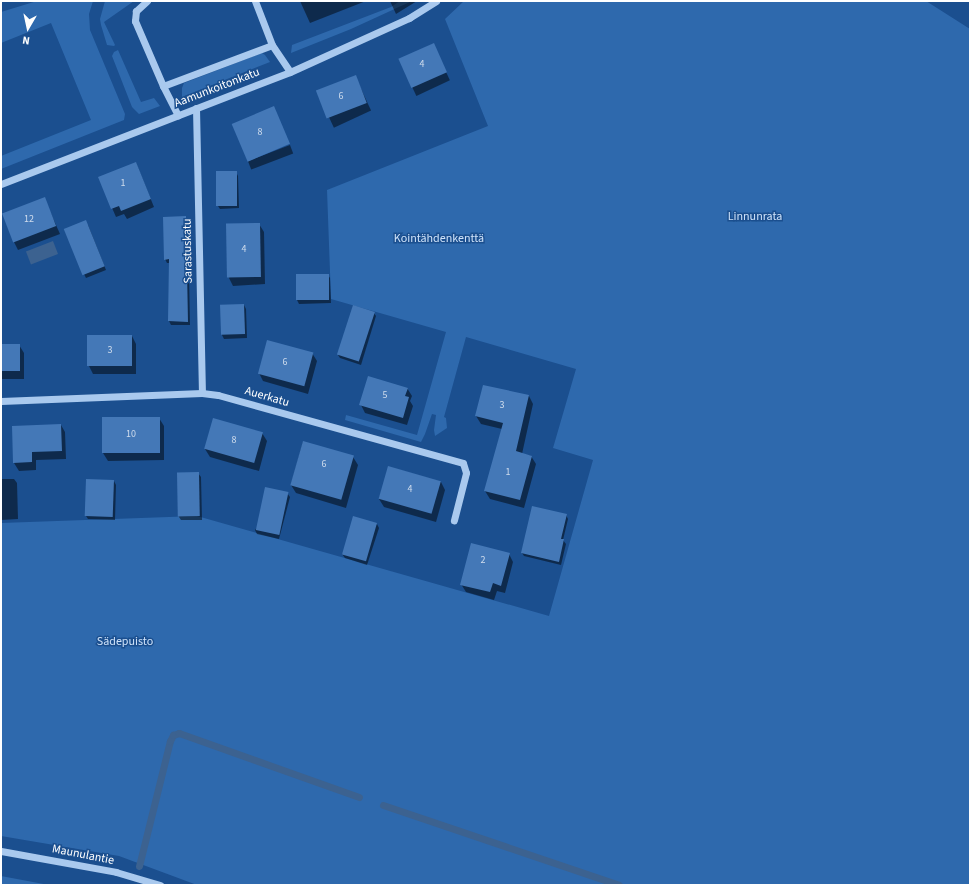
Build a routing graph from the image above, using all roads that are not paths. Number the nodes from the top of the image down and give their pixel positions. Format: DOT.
graph roads {
  1 [pos="147,1"];
  2 [pos="255,1"];
  3 [pos="436,1"];
  4 [pos="272,45"];
  5 [pos="290,72"];
  6 [pos="163,86"];
  7 [pos="196,108"];
  8 [pos="178,115"];
  9 [pos="1,184"];
  10 [pos="202,393"];
  11 [pos="1,401"];
  12 [pos="454,520"];
  13 [pos="1,850"];
  14 [pos="141,882"];
  15 [pos="160,885"];
  1 -- 6 [label="street"];
  2 -- 4 [label="street"];
  3 -- 5 [label="street, Aamunkoitonkatu"];
  4 -- 5 [label="street"];
  4 -- 6 [label="street"];
  5 -- 7 [label="street, Aamunkoitonkatu"];
  6 -- 8 [label="street"];
  7 -- 8 [label="street, Aamunkoitonkatu"];
  7 -- 10 [label="street, Sarastuskatu"];
  8 -- 9 [label="street, Aamunkoitonkatu"];
  10 -- 11 [label="street, Auerkatu"];
  10 -- 12 [label="street, Auerkatu"];
  13 -- 14 [label="street, Maunulantie"];
  14 -- 15 [label="street, Maunulantie"];
}
